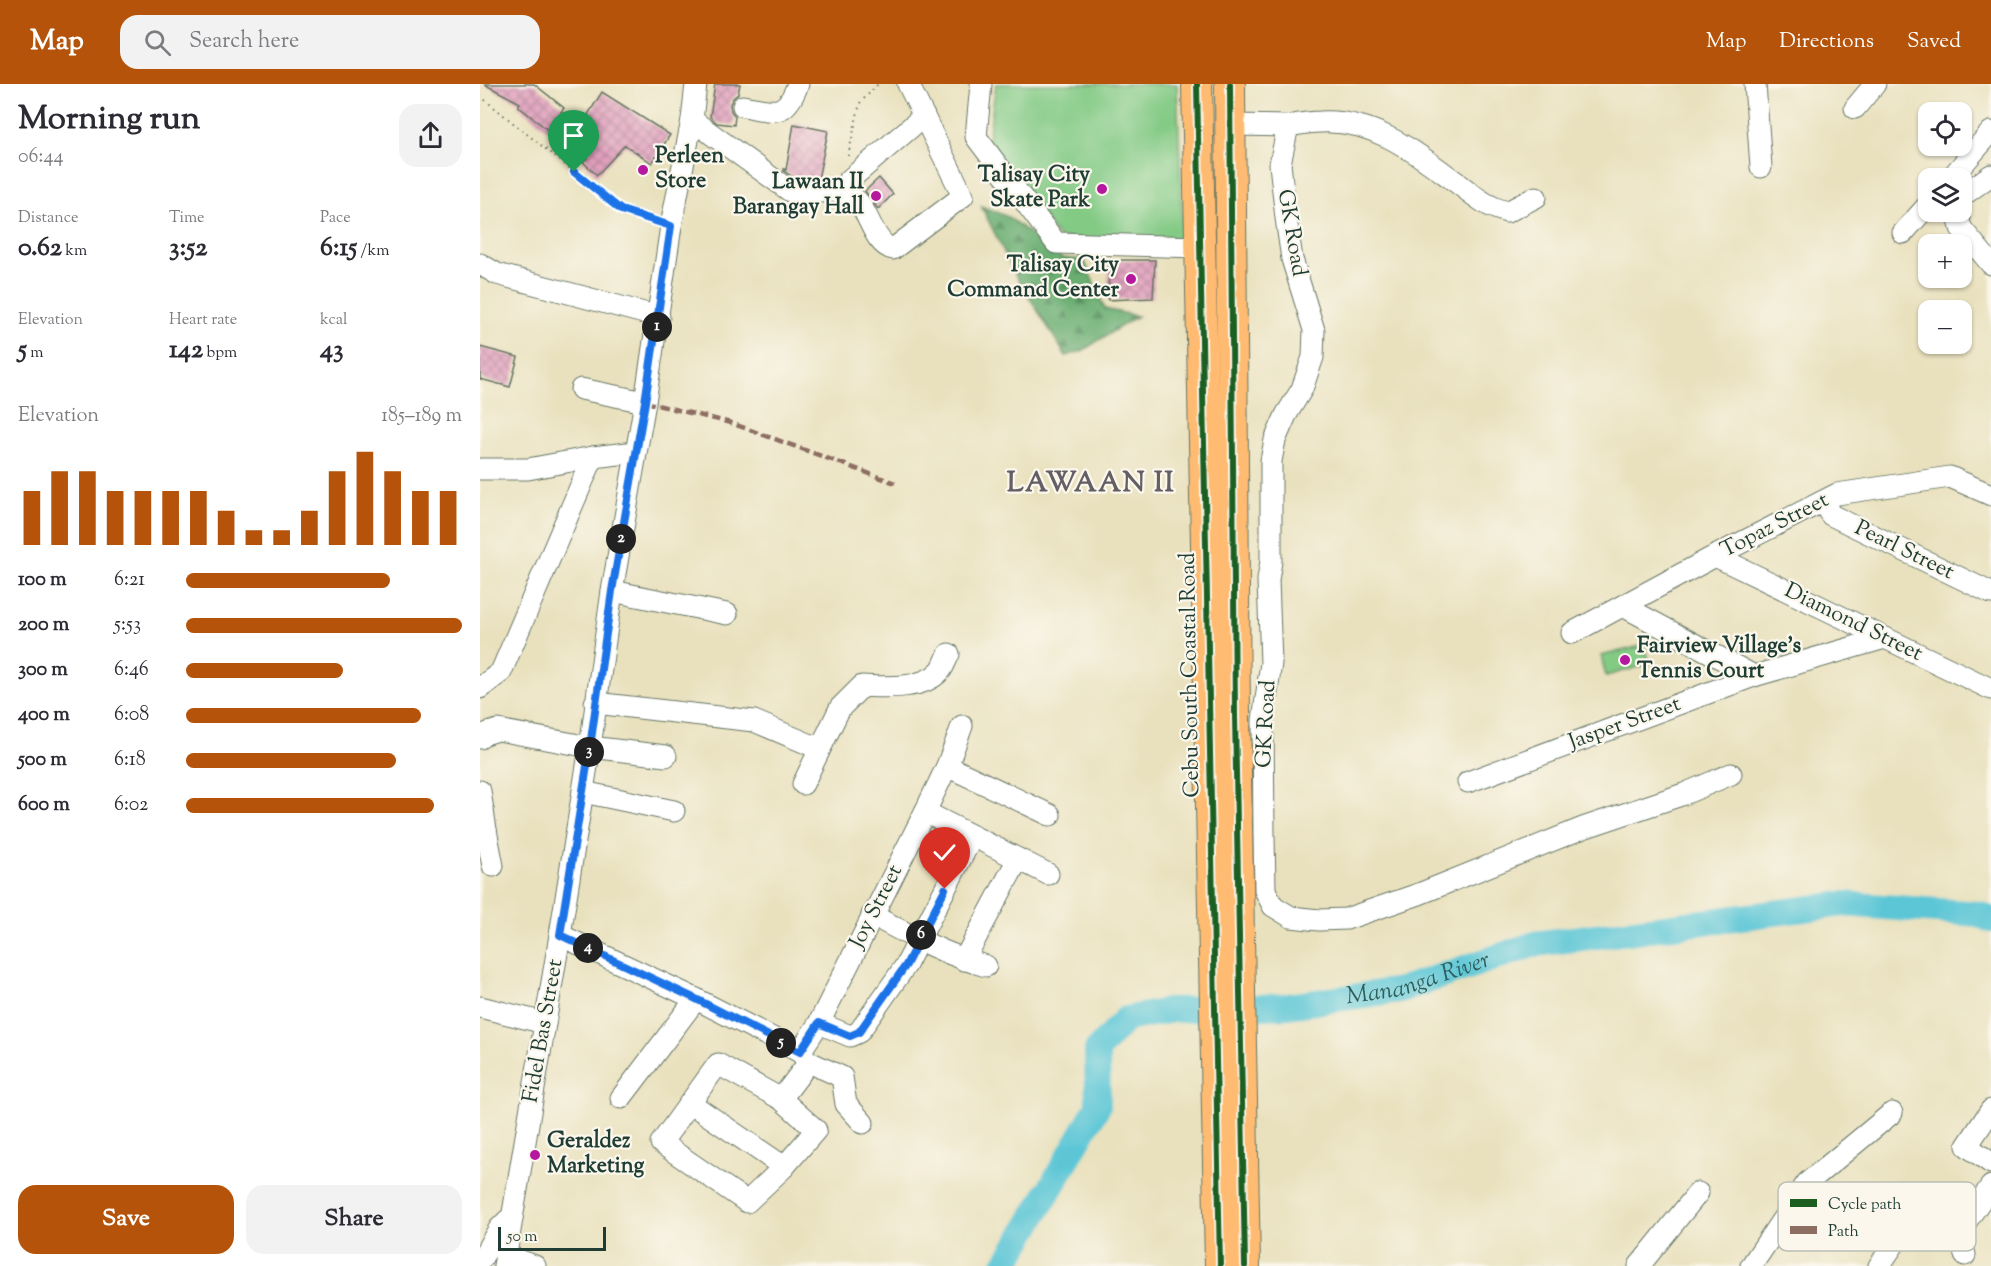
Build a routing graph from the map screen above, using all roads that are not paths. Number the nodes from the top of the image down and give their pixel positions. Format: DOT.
graph roads {
  1 [pos="696,84"];
  2 [pos="798,84"];
  3 [pos="908,84"];
  4 [pos="981,84"];
  5 [pos="1197,84"];
  6 [pos="1230,84"];
  7 [pos="1755,84"];
  8 [pos="1875,84"];
  9 [pos="742,106"];
  10 [pos="1856,108"];
  11 [pos="924,116"];
  12 [pos="692,120"];
  13 [pos="1230,125"];
  14 [pos="1288,126"];
  15 [pos="1991,132"];
  16 [pos="1761,166"];
  17 [pos="1960,168"];
  18 [pos="1991,175"];
  19 [pos="844,186"];
  20 [pos="1972,188"];
  21 [pos="1536,198"];
  22 [pos="1918,216"];
  23 [pos="1960,222"];
  24 [pos="1903,233"];
  25 [pos="1199,248"];
  26 [pos="480,264"];
  27 [pos="1991,264"];
  28 [pos="659,317"];
  29 [pos="581,389"];
  30 [pos="645,402"];
  31 [pos="636,452"];
  32 [pos="593,457"];
  33 [pos="480,469"];
  34 [pos="1991,495"];
  35 [pos="1822,502"];
  36 [pos="1715,556"];
  37 [pos="612,591"];
  38 [pos="1991,593"];
  39 [pos="1623,606"];
  40 [pos="727,614"];
  41 [pos="1572,633"];
  42 [pos="1886,638"];
  43 [pos="949,654"];
  44 [pos="1754,676"];
  45 [pos="480,688"];
  46 [pos="1991,689"];
  47 [pos="595,703"];
  48 [pos="1223,716"];
  49 [pos="962,726"];
  50 [pos="480,738"];
  51 [pos="590,747"];
  52 [pos="818,748"];
  53 [pos="666,756"];
  54 [pos="947,766"];
  55 [pos="1731,774"];
  56 [pos="1468,782"];
  57 [pos="803,784"];
  58 [pos="480,791"];
  59 [pos="583,792"];
  60 [pos="674,811"];
  61 [pos="925,812"];
  62 [pos="1050,814"];
  63 [pos="483,830"];
  64 [pos="972,837"];
  65 [pos="1018,859"];
  66 [pos="493,866"];
  67 [pos="1048,874"];
  68 [pos="872,915"];
  69 [pos="560,935"];
  70 [pos="919,940"];
  71 [pos="964,960"];
  72 [pos="986,966"];
  73 [pos="696,999"];
  74 [pos="480,1007"];
  75 [pos="545,1023"];
  76 [pos="819,1023"];
  77 [pos="804,1057"];
  78 [pos="621,1098"];
  79 [pos="781,1099"];
  80 [pos="690,1103"];
  81 [pos="1991,1110"];
  82 [pos="1892,1113"];
  83 [pos="863,1123"];
  84 [pos="1991,1162"];
  85 [pos="784,1167"];
  86 [pos="1809,1182"];
  87 [pos="1991,1186"];
  88 [pos="1698,1192"];
  89 [pos="1976,1208"];
  90 [pos="513,1215"];
  91 [pos="1778,1226"];
  92 [pos="1889,1251"];
  93 [pos="480,1261"];
  94 [pos="504,1261"];
  95 [pos="535,1266"];
  96 [pos="1220,1266"];
  97 [pos="1245,1266"];
  98 [pos="1639,1266"];
  99 [pos="1751,1266"];
  100 [pos="1879,1266"];
  1 -- 12 [label="street, Fidel Bas Street"];
  2 -- 9 [label="street"];
  3 -- 11 [label="street"];
  4 -- 25 [label="street"];
  5 -- 25 [label="highway, Cebu South Coastal Road"];
  6 -- 13 [label="highway, Cebu South Coastal Road"];
  7 -- 16 [label="street"];
  8 -- 10 [label="street"];
  11 -- 19 [label="street"];
  11 -- 19 [label="street"];
  12 -- 19 [label="street"];
  12 -- 28 [label="street, Fidel Bas Street"];
  13 -- 14 [label="street"];
  13 -- 48 [label="highway, Cebu South Coastal Road"];
  14 -- 21 [label="street"];
  14 -- 55 [label="street, GK Road"];
  15 -- 17 [label="street"];
  18 -- 20 [label="street"];
  22 -- 24 [label="street"];
  23 -- 27 [label="street"];
  25 -- 48 [label="highway, Cebu South Coastal Road"];
  26 -- 28 [label="street"];
  28 -- 30 [label="street, Fidel Bas Street"];
  29 -- 30 [label="street"];
  30 -- 31 [label="street, Fidel Bas Street"];
  31 -- 32 [label="street"];
  31 -- 37 [label="street, Fidel Bas Street"];
  32 -- 33 [label="street"];
  32 -- 45 [label="street"];
  34 -- 35 [label="street, Topaz Street"];
  35 -- 36 [label="street, Topaz Street"];
  35 -- 38 [label="street, Pearl Street"];
  36 -- 39 [label="street, Topaz Street"];
  36 -- 42 [label="street, Diamond Street"];
  37 -- 40 [label="street"];
  37 -- 47 [label="street, Fidel Bas Street"];
  39 -- 41 [label="street, Topaz Street"];
  39 -- 44 [label="street"];
  42 -- 44 [label="street, Jasper Street"];
  42 -- 46 [label="street, Diamond Street"];
  43 -- 52 [label="street"];
  44 -- 56 [label="street, Jasper Street"];
  47 -- 51 [label="street, Fidel Bas Street"];
  47 -- 52 [label="street"];
  48 -- 96 [label="highway, Cebu South Coastal Road"];
  48 -- 97 [label="highway, Cebu South Coastal Road"];
  49 -- 54 [label="street, Joy Street"];
  50 -- 51 [label="street"];
  51 -- 53 [label="street"];
  51 -- 59 [label="street, Fidel Bas Street"];
  52 -- 57 [label="street"];
  54 -- 61 [label="street, Joy Street"];
  54 -- 62 [label="street"];
  58 -- 63 [label="street"];
  59 -- 60 [label="street"];
  59 -- 69 [label="street, Fidel Bas Street"];
  61 -- 64 [label="street"];
  61 -- 68 [label="street, Joy Street"];
  63 -- 66 [label="street"];
  64 -- 65 [label="street"];
  64 -- 70 [label="street"];
  65 -- 67 [label="street"];
  65 -- 71 [label="street"];
  68 -- 70 [label="street"];
  68 -- 76 [label="street, Joy Street"];
  69 -- 73 [label="street"];
  69 -- 75 [label="street, Fidel Bas Street"];
  70 -- 71 [label="street"];
  70 -- 76 [label="street"];
  71 -- 72 [label="street"];
  73 -- 77 [label="street"];
  73 -- 78 [label="street"];
  74 -- 75 [label="street"];
  75 -- 90 [label="street, Fidel Bas Street"];
  76 -- 77 [label="street, Joy Street"];
  77 -- 79 [label="street, Joy Street"];
  77 -- 83 [label="street"];
  79 -- 80 [label="street"];
  79 -- 85 [label="street"];
  80 -- 85 [label="street"];
  80 -- 85 [label="street"];
  81 -- 84 [label="street"];
  82 -- 86 [label="street"];
  87 -- 89 [label="street"];
  88 -- 98 [label="street"];
  90 -- 93 [label="street"];
  90 -- 94 [label="street, Fidel Bas Street"];
  91 -- 99 [label="street"];
  92 -- 100 [label="street"];
  94 -- 95 [label="street"];
}
